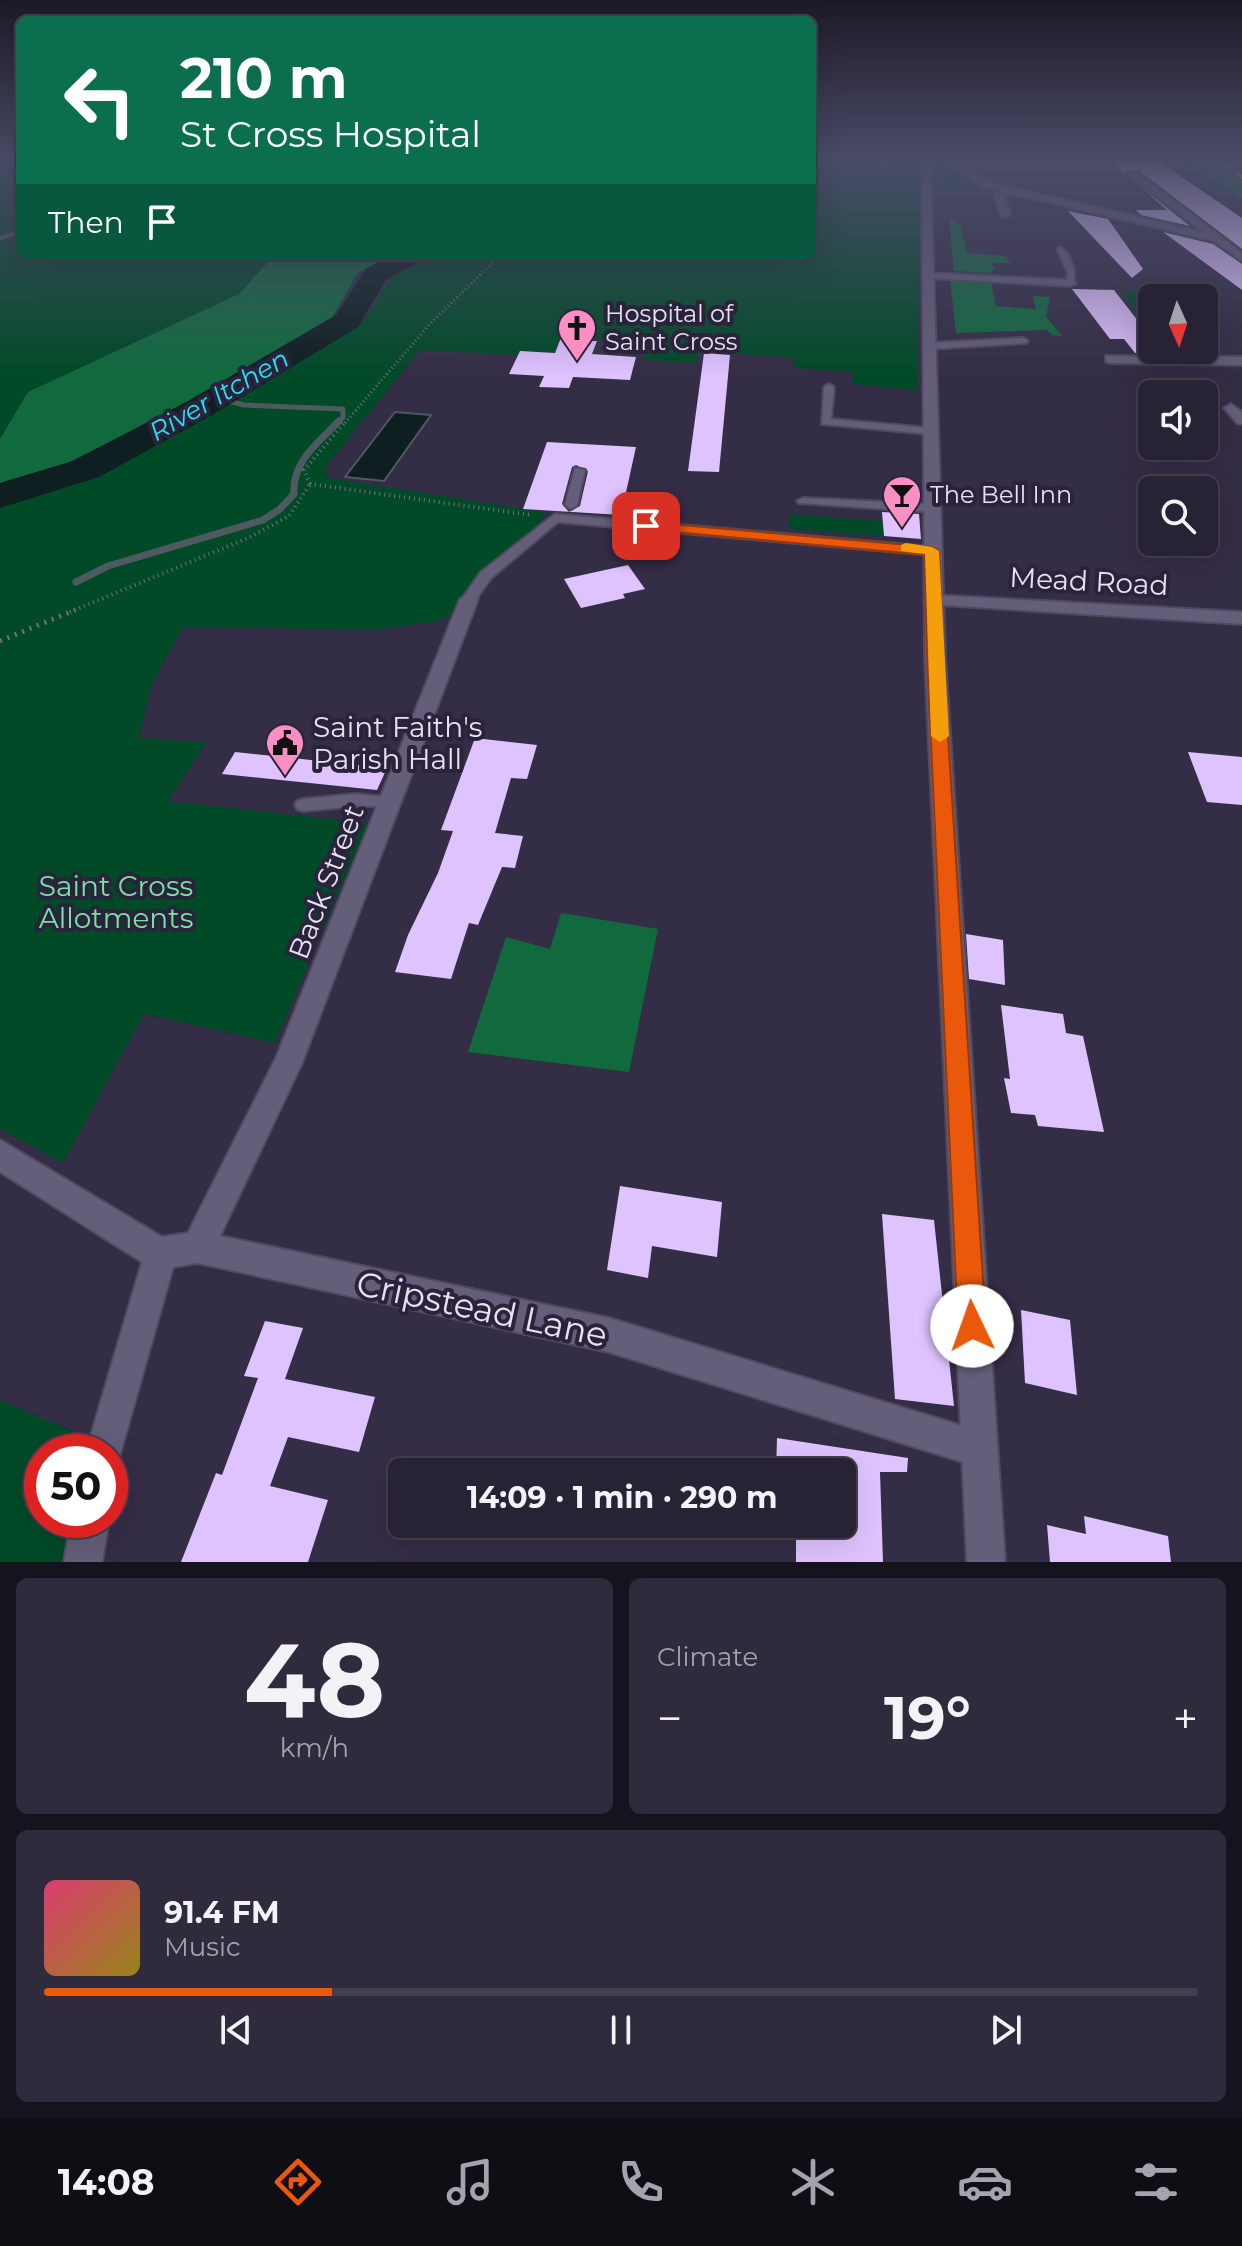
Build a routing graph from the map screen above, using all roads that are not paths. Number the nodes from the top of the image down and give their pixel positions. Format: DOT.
graph roads {
  1 [pos="933,232"];
  2 [pos="1187,232"];
  3 [pos="1208,232"];
  4 [pos="1217,239"];
  5 [pos="1061,249"];
  6 [pos="1242,258"];
  7 [pos="930,275"];
  8 [pos="1070,283"];
  9 [pos="1023,341"];
  10 [pos="930,346"];
  11 [pos="1111,359"];
  12 [pos="1242,361"];
  13 [pos="829,387"];
  14 [pos="1231,408"];
  15 [pos="1242,420"];
  16 [pos="929,431"];
  17 [pos="579,470"];
  18 [pos="803,501"];
  19 [pos="931,508"];
  20 [pos="565,513"];
  21 [pos="932,551"];
  22 [pos="469,599"];
  23 [pos="933,600"];
  24 [pos="1242,618"];
  25 [pos="389,802"];
  26 [pos="303,805"];
  27 [pos="0,1155"];
  28 [pos="198,1247"];
  29 [pos="159,1254"];
  30 [pos="109,1434"];
  31 [pos="979,1449"];
  32 [pos="87,1538"];
  33 [pos="83,1562"];
  34 [pos="986,1562"];
  1 -- 7 [label="street"];
  2 -- 4 [label="street"];
  3 -- 4 [label="street"];
  4 -- 6 [label="street"];
  5 -- 8 [label="lane"];
  7 -- 8 [label="street"];
  7 -- 10 [label="street"];
  9 -- 10 [label="lane"];
  10 -- 16 [label="street"];
  11 -- 12 [label="street"];
  13 -- 16 [label="lane"];
  14 -- 15 [label="street"];
  16 -- 19 [label="street"];
  17 -- 20 [label="lane"];
  18 -- 19 [label="lane"];
  19 -- 21 [label="street"];
  20 -- 21 [label="lane"];
  20 -- 22 [label="lane, Back Street"];
  21 -- 23 [label="street"];
  22 -- 25 [label="street, Back Street"];
  23 -- 24 [label="street, Mead Road"];
  23 -- 31 [label="street"];
  25 -- 26 [label="lane"];
  25 -- 28 [label="street, Back Street"];
  27 -- 29 [label="street"];
  28 -- 29 [label="street, Cripstead Lane"];
  28 -- 31 [label="street, Cripstead Lane"];
  29 -- 30 [label="street"];
  31 -- 34 [label="street"];
  32 -- 33 [label="street"];
}
